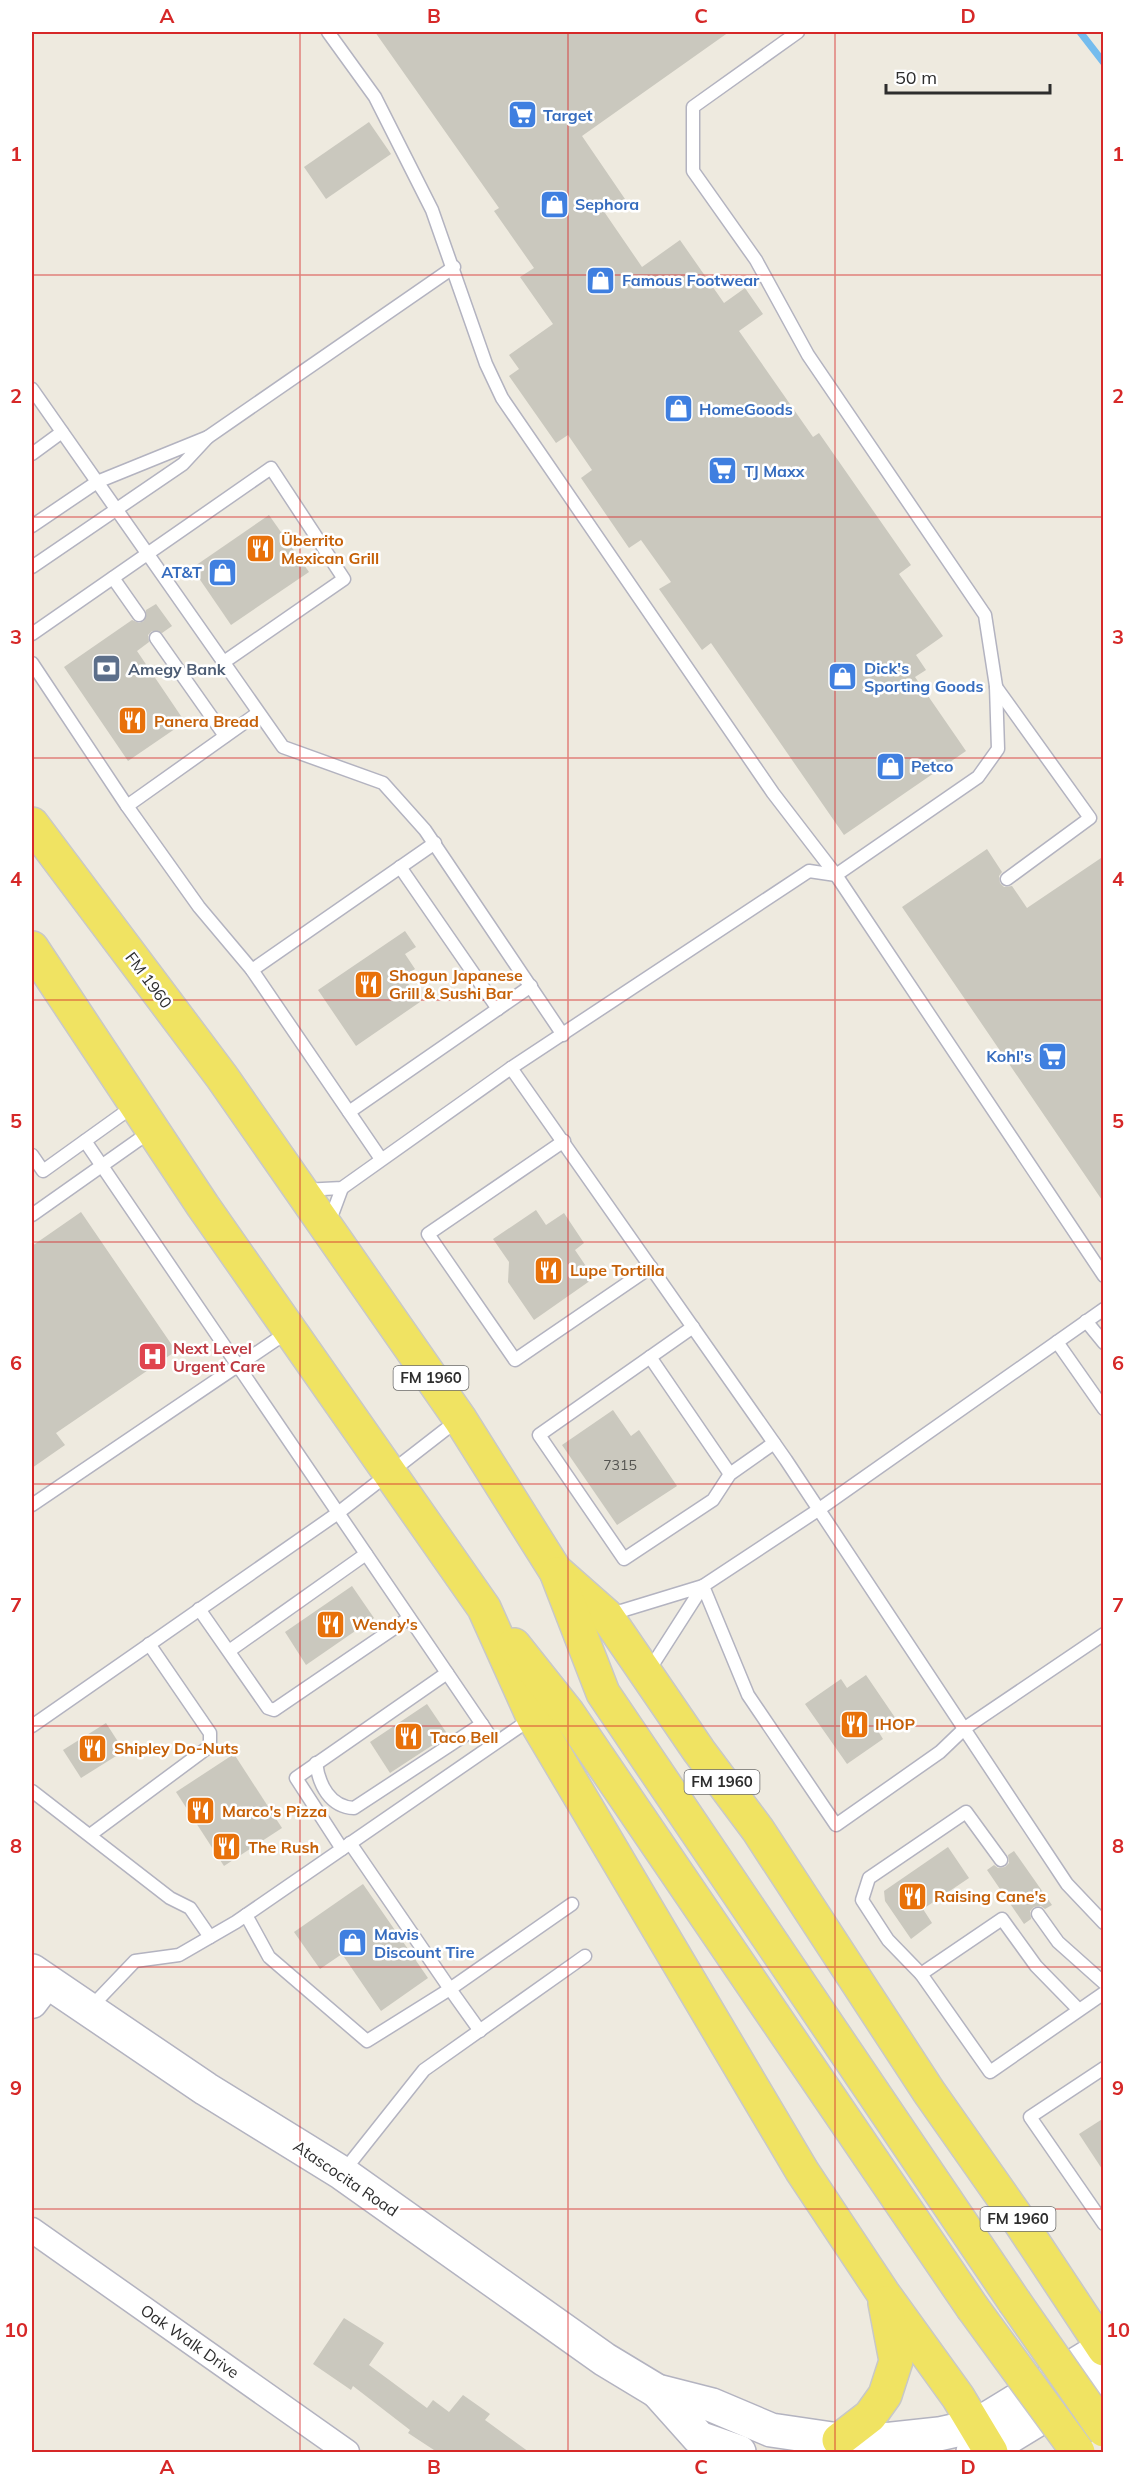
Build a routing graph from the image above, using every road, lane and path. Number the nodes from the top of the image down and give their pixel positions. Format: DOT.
graph roads {
  1 [pos="328,32"];
  2 [pos="798,32"];
  3 [pos="454,267"];
  4 [pos="32,389"];
  5 [pos="62,432"];
  6 [pos="208,437"];
  7 [pos="32,454"];
  8 [pos="97,482"];
  9 [pos="116,509"];
  10 [pos="32,526"];
  11 [pos="148,554"];
  12 [pos="32,567"];
  13 [pos="113,578"];
  14 [pos="139,615"];
  15 [pos="32,634"];
  16 [pos="156,638"];
  17 [pos="224,662"];
  18 [pos="32,663"];
  19 [pos="996,686"];
  20 [pos="258,713"];
  21 [pos="225,736"];
  22 [pos="127,806"];
  23 [pos="32,824"];
  24 [pos="435,843"];
  25 [pos="400,867"];
  26 [pos="836,875"];
  27 [pos="1007,879"];
  28 [pos="32,948"];
  29 [pos="252,970"];
  30 [pos="531,986"];
  31 [pos="498,1009"];
  32 [pos="563,1035"];
  33 [pos="511,1068"];
  34 [pos="349,1112"];
  35 [pos="144,1117"];
  36 [pos="85,1141"];
  37 [pos="564,1141"];
  38 [pos="32,1155"];
  39 [pos="381,1159"];
  40 [pos="102,1167"];
  41 [pos="342,1188"];
  42 [pos="300,1190"];
  43 [pos="32,1215"];
  44 [pos="326,1229"];
  45 [pos="651,1267"];
  46 [pos="1104,1276"];
  47 [pos="1104,1309"];
  48 [pos="1086,1321"];
  49 [pos="693,1327"];
  50 [pos="290,1330"];
  51 [pos="1058,1342"];
  52 [pos="1104,1343"];
  53 [pos="650,1357"];
  54 [pos="238,1367"];
  55 [pos="1104,1409"];
  56 [pos="460,1419"];
  57 [pos="774,1443"];
  58 [pos="391,1472"];
  59 [pos="730,1474"];
  60 [pos="32,1506"];
  61 [pos="818,1509"];
  62 [pos="338,1513"];
  63 [pos="366,1554"];
  64 [pos="555,1570"];
  65 [pos="703,1586"];
  66 [pos="484,1608"];
  67 [pos="200,1609"];
  68 [pos="606,1615"];
  69 [pos="409,1618"];
  70 [pos="1104,1634"];
  71 [pos="149,1644"];
  72 [pos="229,1651"];
  73 [pos="447,1672"];
  74 [pos="647,1674"];
  75 [pos="533,1718"];
  76 [pos="482,1724"];
  77 [pos="32,1726"];
  78 [pos="965,1728"];
  79 [pos="494,1743"];
  80 [pos="316,1763"];
  81 [pos="32,1791"];
  82 [pos="90,1835"];
  83 [pos="346,1846"];
  84 [pos="1001,1860"];
  85 [pos="572,1904"];
  86 [pos="1038,1914"];
  87 [pos="246,1915"];
  88 [pos="1104,1923"];
  89 [pos="210,1937"];
  90 [pos="585,1956"];
  91 [pos="921,1974"];
  92 [pos="1104,1983"];
  93 [pos="37,1986"];
  94 [pos="450,1989"];
  95 [pos="1104,1993"];
  96 [pos="89,2009"];
  97 [pos="1079,2010"];
  98 [pos="480,2031"];
  99 [pos="1104,2068"];
  100 [pos="342,2173"];
  101 [pos="1104,2224"];
  102 [pos="32,2230"];
  103 [pos="883,2292"];
  104 [pos="1103,2349"];
  105 [pos="1104,2379"];
  106 [pos="657,2391"];
  107 [pos="1104,2430"];
  108 [pos="839,2440"];
  109 [pos="982,2445"];
  110 [pos="347,2452"];
  111 [pos="739,2452"];
  112 [pos="1078,2452"];
  1 -- 3 [label="lane"];
  2 -- 19 [label="lane"];
  3 -- 6 [label="lane"];
  3 -- 26 [label="lane"];
  4 -- 5 [label="lane"];
  5 -- 7 [label="lane"];
  5 -- 8 [label="lane"];
  6 -- 8 [label="lane"];
  6 -- 9 [label="lane"];
  8 -- 9 [label="lane"];
  8 -- 10 [label="lane"];
  9 -- 11 [label="lane"];
  9 -- 12 [label="lane"];
  11 -- 13 [label="lane"];
  11 -- 17 [label="lane"];
  11 -- 17 [label="lane"];
  13 -- 14 [label="lane"];
  13 -- 15 [label="lane"];
  16 -- 21 [label="lane"];
  17 -- 20 [label="lane"];
  18 -- 22 [label="lane"];
  19 -- 26 [label="lane"];
  19 -- 27 [label="lane"];
  20 -- 21 [label="lane"];
  20 -- 24 [label="lane"];
  21 -- 22 [label="lane"];
  22 -- 29 [label="lane"];
  23 -- 42 [label="main road, FM 1960 / FM 1960"];
  24 -- 25 [label="lane"];
  24 -- 30 [label="lane"];
  25 -- 29 [label="lane"];
  25 -- 31 [label="lane"];
  26 -- 32 [label="lane"];
  26 -- 46 [label="lane"];
  28 -- 35 [label="main road"];
  29 -- 34 [label="lane"];
  30 -- 31 [label="lane"];
  30 -- 32 [label="lane"];
  31 -- 34 [label="lane"];
  32 -- 33 [label="lane"];
  33 -- 37 [label="lane"];
  33 -- 39 [label="lane"];
  34 -- 39 [label="lane"];
  35 -- 36 [label="lane"];
  35 -- 40 [label="lane"];
  35 -- 50 [label="main road"];
  36 -- 38 [label="lane"];
  36 -- 40 [label="lane"];
  37 -- 45 [label="lane"];
  37 -- 45 [label="lane"];
  39 -- 41 [label="lane"];
  40 -- 43 [label="lane"];
  40 -- 54 [label="lane"];
  41 -- 42 [label="lane"];
  41 -- 44 [label="lane"];
  42 -- 44 [label="main road, FM 1960 / FM 1960"];
  44 -- 56 [label="main road, FM 1960 / FM 1960"];
  45 -- 49 [label="lane"];
  47 -- 48 [label="lane"];
  48 -- 51 [label="lane"];
  48 -- 52 [label="lane"];
  49 -- 53 [label="lane"];
  49 -- 57 [label="lane"];
  50 -- 54 [label="lane"];
  50 -- 58 [label="main road"];
  51 -- 55 [label="lane"];
  51 -- 61 [label="lane"];
  53 -- 59 [label="lane"];
  53 -- 59 [label="lane"];
  54 -- 60 [label="lane"];
  54 -- 62 [label="lane"];
  56 -- 58 [label="lane"];
  56 -- 64 [label="main road, FM 1960 / FM 1960"];
  57 -- 59 [label="lane"];
  57 -- 61 [label="lane"];
  58 -- 62 [label="lane"];
  58 -- 66 [label="main road"];
  61 -- 65 [label="lane"];
  61 -- 78 [label="lane"];
  62 -- 63 [label="lane"];
  62 -- 67 [label="lane"];
  63 -- 69 [label="lane"];
  63 -- 72 [label="lane"];
  64 -- 68 [label="main road, FM 1960 / FM 1960"];
  64 -- 107 [label="main road, bridge"];
  65 -- 68 [label="lane"];
  65 -- 74 [label="lane"];
  65 -- 78 [label="lane"];
  66 -- 75 [label="main road"];
  66 -- 112 [label="main road, bridge"];
  67 -- 71 [label="lane"];
  67 -- 72 [label="lane"];
  68 -- 74 [label="main road, FM 1960 / FM 1960"];
  69 -- 72 [label="lane"];
  69 -- 73 [label="lane"];
  70 -- 78 [label="lane"];
  71 -- 77 [label="lane"];
  71 -- 82 [label="lane"];
  73 -- 76 [label="lane"];
  73 -- 80 [label="lane"];
  74 -- 104 [label="main road, FM 1960 / FM 1960"];
  75 -- 79 [label="lane"];
  75 -- 103 [label="main road"];
  76 -- 79 [label="lane"];
  76 -- 80 [label="lane"];
  78 -- 88 [label="lane"];
  79 -- 83 [label="lane"];
  80 -- 83 [label="lane"];
  81 -- 82 [label="lane"];
  82 -- 89 [label="lane"];
  83 -- 87 [label="lane"];
  83 -- 94 [label="lane"];
  84 -- 91 [label="lane"];
  85 -- 94 [label="lane"];
  86 -- 92 [label="lane"];
  87 -- 89 [label="lane"];
  87 -- 94 [label="lane"];
  89 -- 96 [label="lane"];
  90 -- 98 [label="lane"];
  91 -- 97 [label="lane"];
  91 -- 97 [label="lane"];
  93 -- 96 [label="main road, Atascocita Road"];
  94 -- 98 [label="lane"];
  95 -- 97 [label="lane"];
  96 -- 100 [label="main road, Atascocita Road"];
  98 -- 100 [label="lane"];
  99 -- 101 [label="lane"];
  100 -- 106 [label="main road, Atascocita Road"];
  102 -- 110 [label="street, Oak Walk Drive"];
  103 -- 108 [label="main road"];
  103 -- 109 [label="main road"];
  104 -- 109 [label="main road, Atascocita Road"];
  105 -- 109 [label="main road, Atascocita Road"];
  106 -- 108 [label="main road, Atascocita Road"];
  106 -- 111 [label="main road, Atascocita Road"];
  108 -- 109 [label="main road, Atascocita Road"];
}
